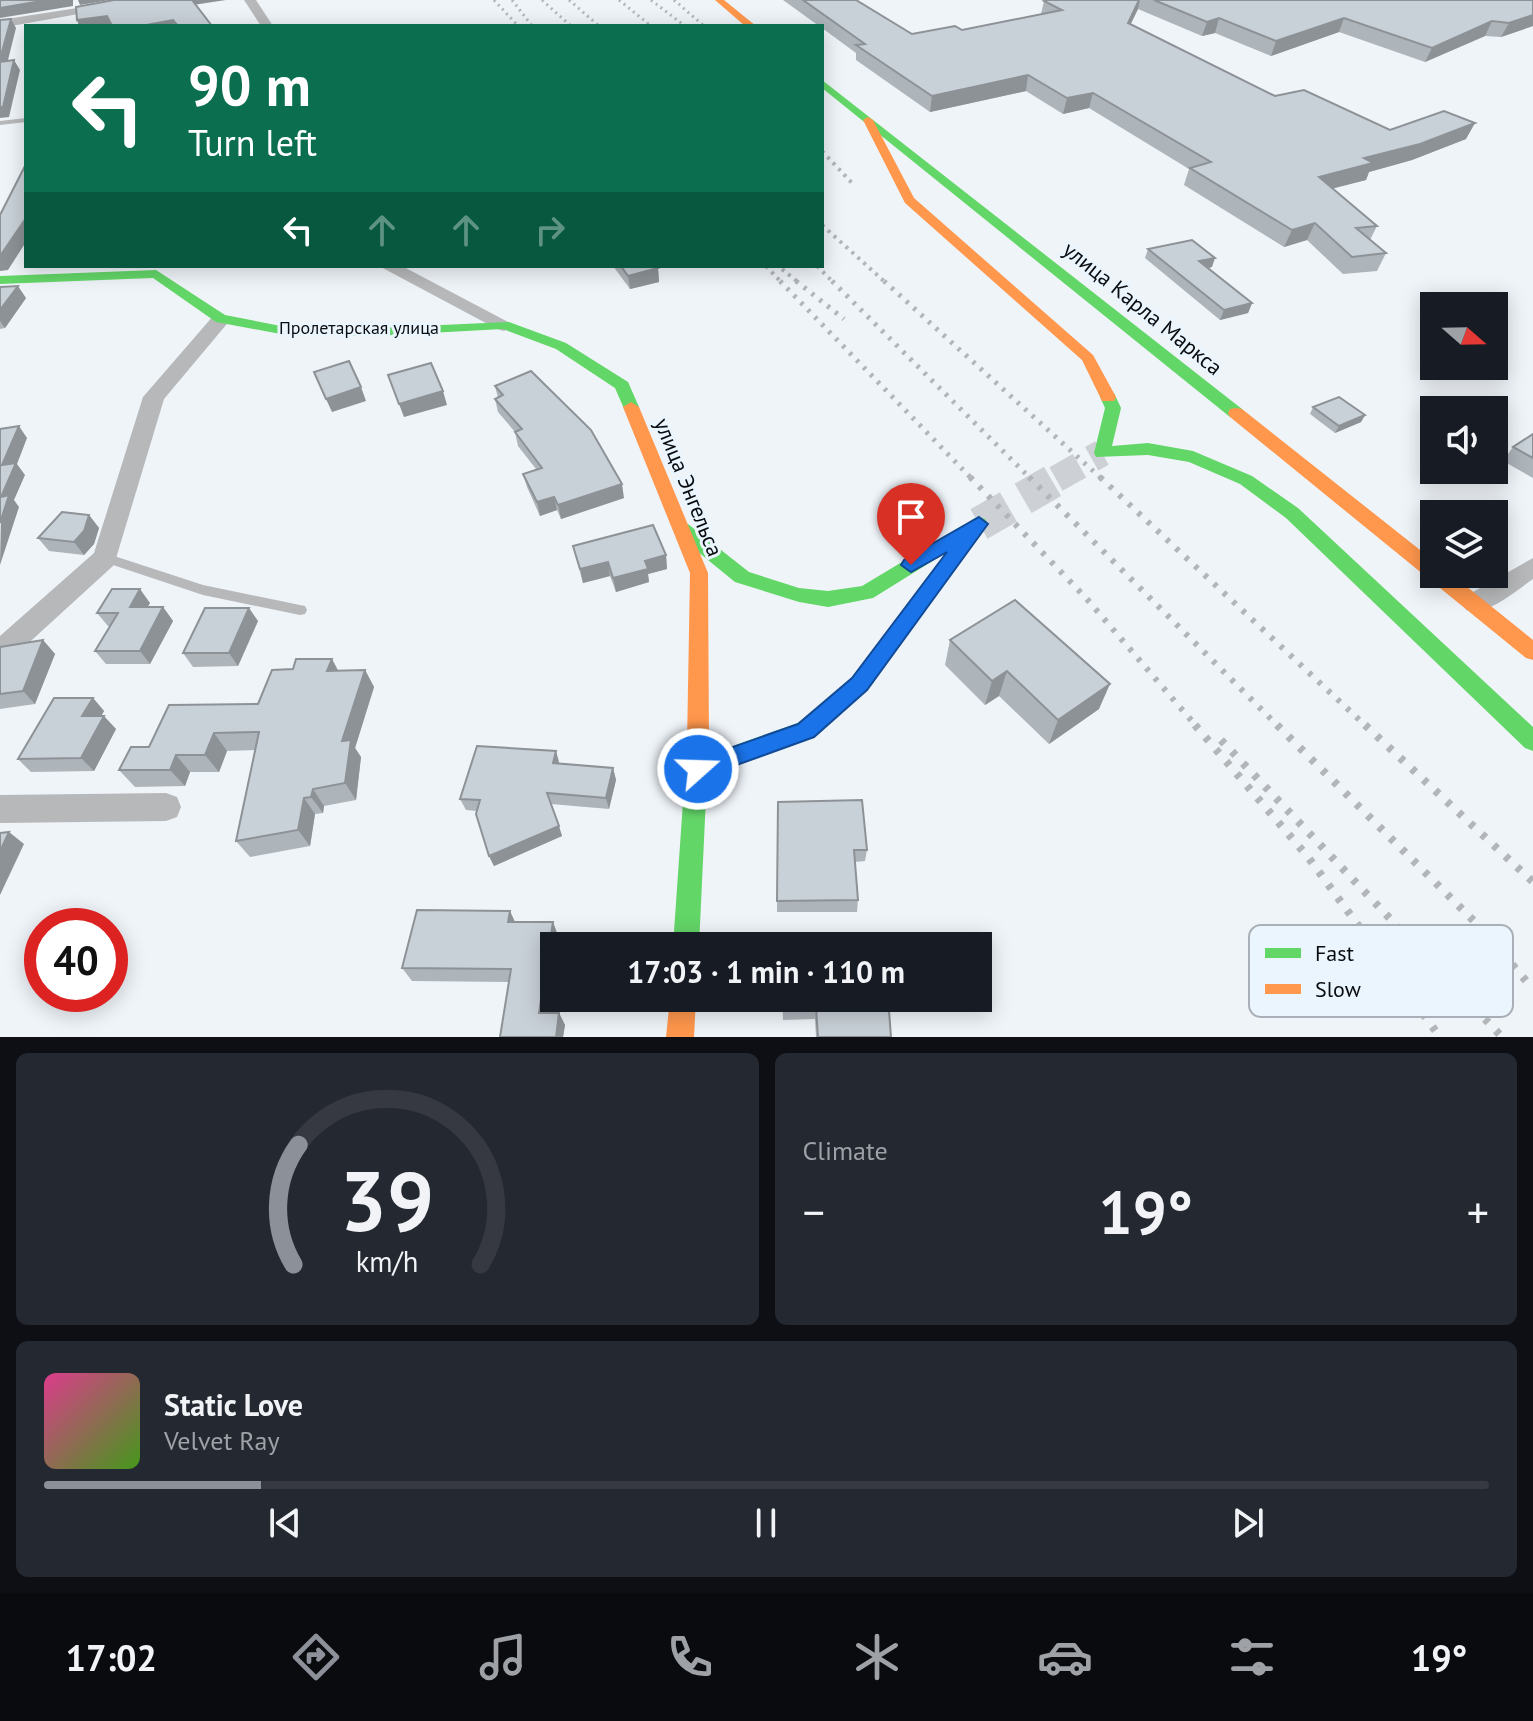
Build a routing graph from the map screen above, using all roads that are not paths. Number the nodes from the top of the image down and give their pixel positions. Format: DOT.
graph roads {
  1 [pos="151,0"];
  2 [pos="250,0"];
  3 [pos="719,0"];
  4 [pos="0,24"];
  5 [pos="266,24"];
  6 [pos="749,24"];
  7 [pos="824,85"];
  8 [pos="24,120"];
  9 [pos="868,120"];
  10 [pos="0,123"];
  11 [pos="392,268"];
  12 [pos="155,270"];
  13 [pos="0,280"];
  14 [pos="221,319"];
  15 [pos="504,325"];
  16 [pos="622,385"];
  17 [pos="680,527"];
  18 [pos="105,558"];
  19 [pos="1420,559"];
  20 [pos="1533,567"];
  21 [pos="1456,588"];
  22 [pos="1475,603"];
  23 [pos="300,610"];
  24 [pos="0,652"];
  25 [pos="1533,652"];
  26 [pos="1533,741"];
  27 [pos="698,769"];
  28 [pos="166,807"];
  29 [pos="0,809"];
  30 [pos="687,932"];
  31 [pos="682,1012"];
  32 [pos="680,1037"];
  1 -- 4 [label="street"];
  2 -- 5 [label="street"];
  3 -- 6 [label="street"];
  7 -- 9 [label="street, улица Карла Маркса"];
  8 -- 10 [label="lane"];
  9 -- 19 [label="street, улица Карла Маркса"];
  9 -- 26 [label="street"];
  11 -- 15 [label="street"];
  12 -- 13 [label="street, Пролетарская улица"];
  12 -- 14 [label="street, Пролетарская улица"];
  14 -- 15 [label="street, Пролетарская улица"];
  14 -- 18 [label="street"];
  15 -- 16 [label="street, Пролетарская улица"];
  16 -- 17 [label="street, улица Энгельса"];
  17 -- 27 [label="street, улица Энгельса"];
  17 -- 27 [label="street"];
  18 -- 23 [label="lane"];
  18 -- 24 [label="street"];
  20 -- 22 [label="street"];
  21 -- 22 [label="street, улица Карла Маркса"];
  22 -- 25 [label="street, улица Карла Маркса"];
  27 -- 30 [label="street, улица Энгельса"];
  28 -- 29 [label="street"];
  31 -- 32 [label="street"];
}
